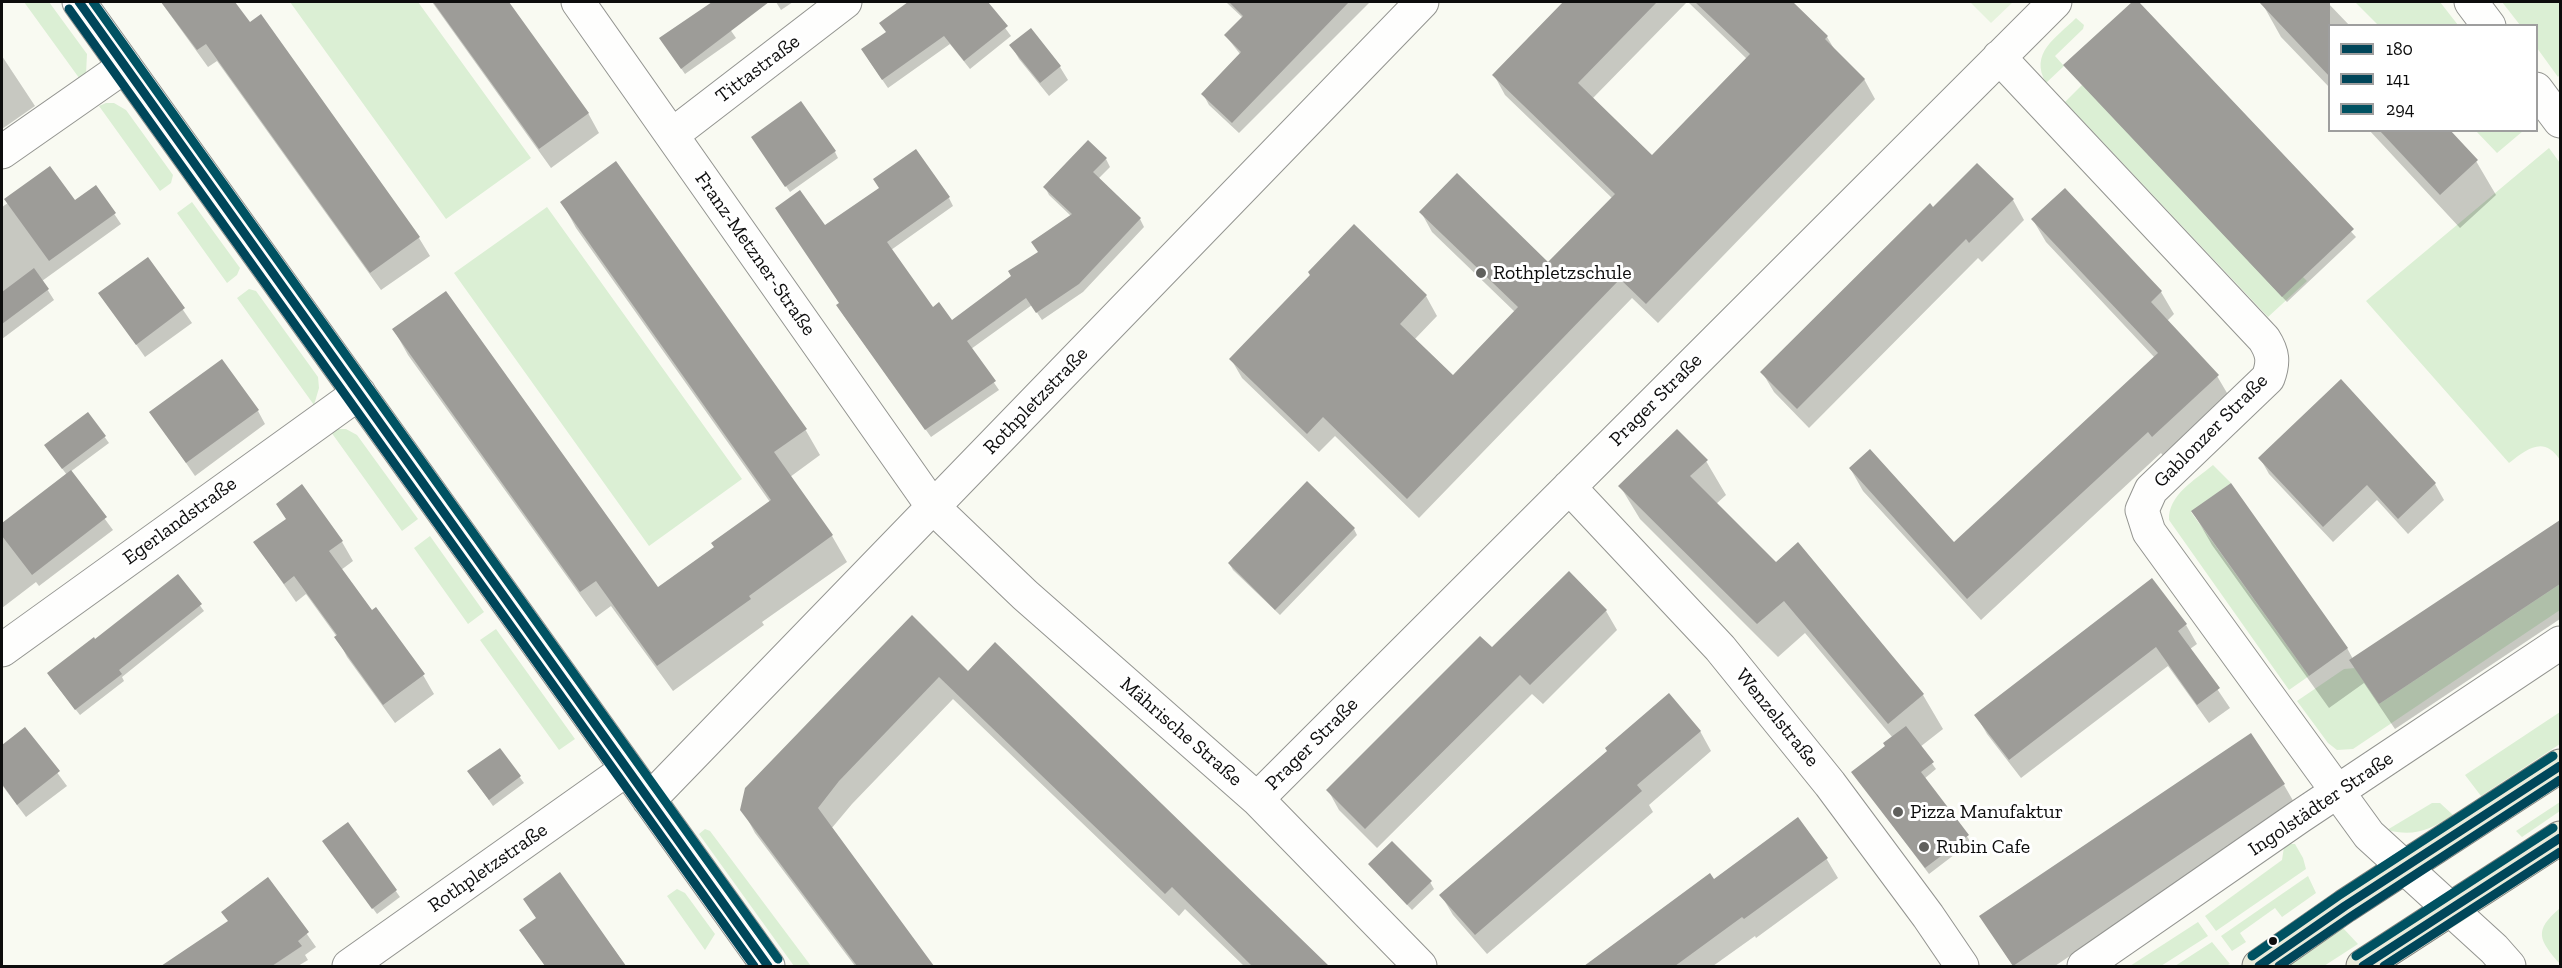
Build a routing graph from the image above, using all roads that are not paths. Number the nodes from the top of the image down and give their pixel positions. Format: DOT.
graph roads {
  1 [pos="79,2"];
  2 [pos="578,2"];
  3 [pos="845,2"];
  4 [pos="1422,2"];
  5 [pos="2055,2"];
  6 [pos="2471,2"];
  7 [pos="2488,24"];
  8 [pos="1999,57"];
  9 [pos="125,66"];
  10 [pos="2538,92"];
  11 [pos="2560,121"];
  12 [pos="672,135"];
  13 [pos="2,152"];
  14 [pos="359,393"];
  15 [pos="1569,487"];
  16 [pos="933,507"];
  17 [pos="2560,643"];
  18 [pos="2,650"];
  19 [pos="2560,766"];
  20 [pos="627,769"];
  21 [pos="2338,792"];
  22 [pos="1257,799"];
  23 [pos="649,800"];
  24 [pos="2560,838"];
  25 [pos="2404,868"];
  26 [pos="2451,909"];
  27 [pos="349,966"];
  28 [pos="768,966"];
  29 [pos="1420,966"];
  30 [pos="1962,966"];
  31 [pos="2084,966"];
  32 [pos="2259,966"];
  33 [pos="2363,966"];
  34 [pos="2509,966"];
  1 -- 9 [label="street"];
  2 -- 12 [label="street, Franz-Metzner-Straße"];
  3 -- 12 [label="street, Tittastraße"];
  4 -- 16 [label="street, Rothpletzstraße"];
  5 -- 8 [label="street, Prager Straße"];
  6 -- 7 [label="street"];
  8 -- 15 [label="street, Prager Straße"];
  8 -- 21 [label="street, Gablonzer Straße"];
  9 -- 13 [label="street"];
  9 -- 14 [label="street"];
  10 -- 11 [label="street"];
  12 -- 16 [label="street, Franz-Metzner-Straße"];
  14 -- 18 [label="street, Egerlandstraße"];
  14 -- 20 [label="street"];
  15 -- 22 [label="street, Prager Straße"];
  15 -- 30 [label="street, Wenzelstraße"];
  16 -- 22 [label="street, Mährische Straße"];
  16 -- 23 [label="street, Rothpletzstraße"];
  17 -- 21 [label="street, Ingolstädter Straße"];
  19 -- 25 [label="main road"];
  20 -- 23 [label="street"];
  20 -- 27 [label="street, Rothpletzstraße"];
  21 -- 25 [label="street, Gablonzer Straße"];
  21 -- 31 [label="street, Ingolstädter Straße"];
  22 -- 29 [label="street, Mährische Straße"];
  23 -- 28 [label="street"];
  24 -- 26 [label="main road"];
  25 -- 26 [label="street, Gablonzer Straße"];
  25 -- 32 [label="main road"];
  26 -- 33 [label="main road"];
  26 -- 34 [label="street, Gablonzer Straße"];
}
